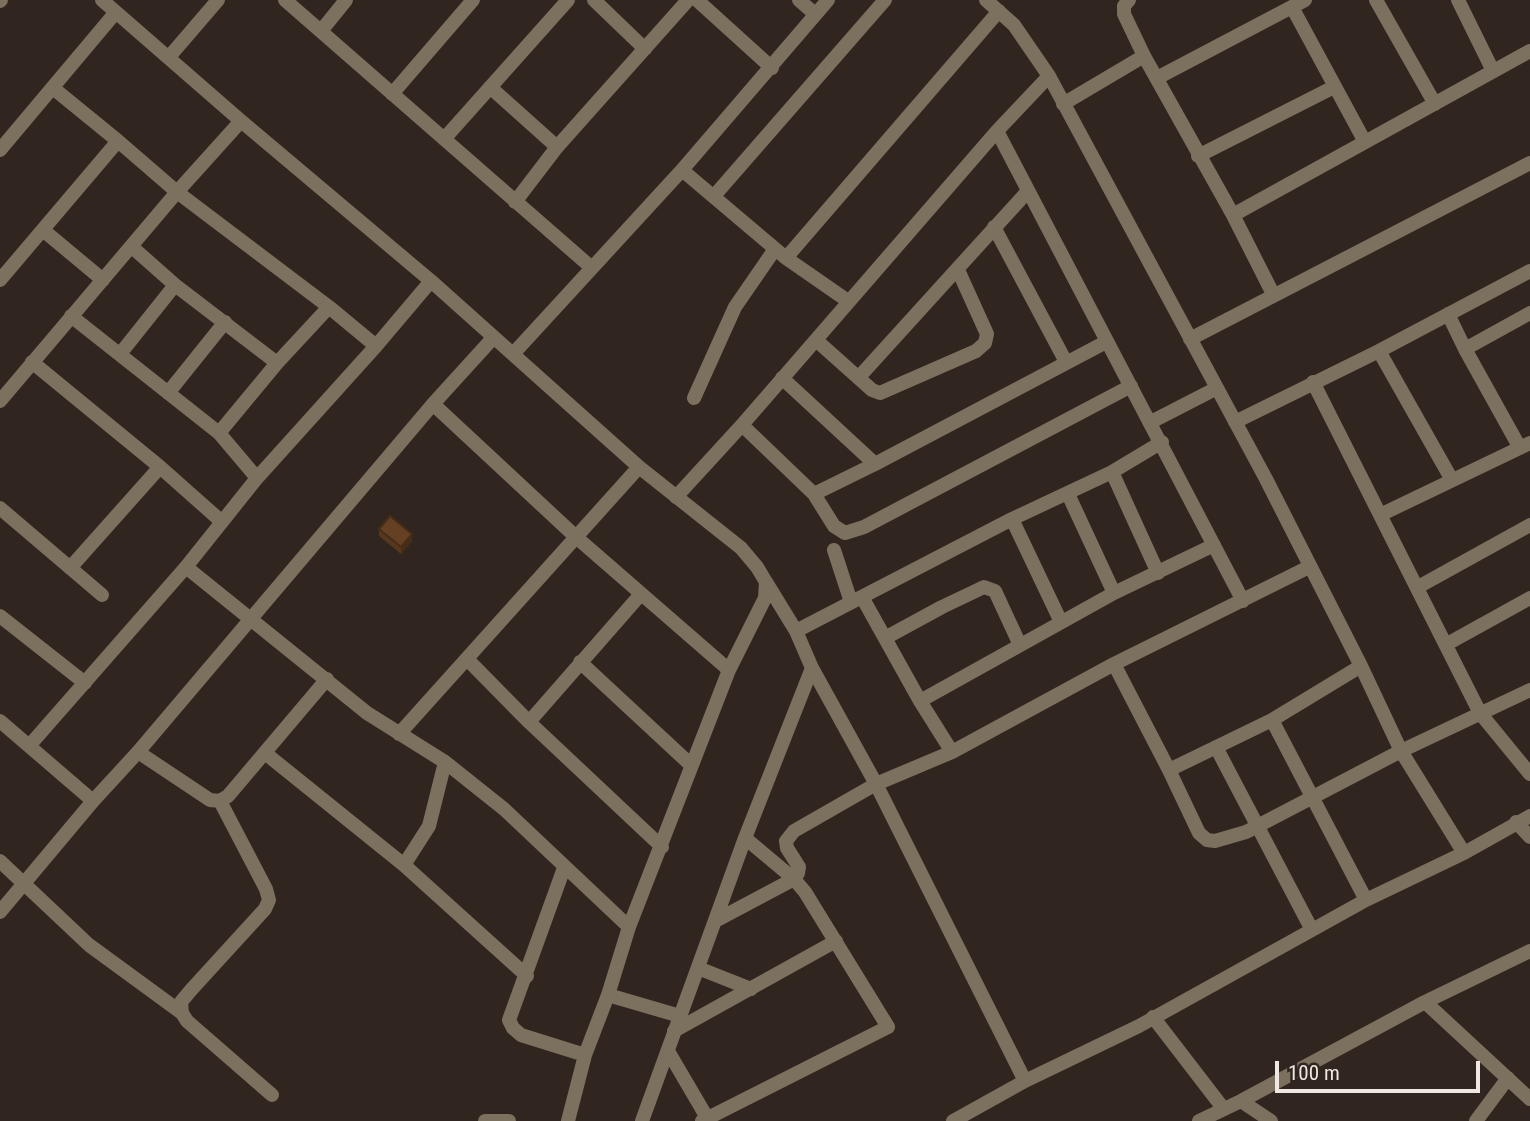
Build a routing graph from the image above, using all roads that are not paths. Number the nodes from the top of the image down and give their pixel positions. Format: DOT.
graph roads {
  1 [pos="102,0"];
  2 [pos="218,0"];
  3 [pos="285,0"];
  4 [pos="346,0"];
  5 [pos="473,0"];
  6 [pos="568,0"];
  7 [pos="594,0"];
  8 [pos="688,0"];
  9 [pos="697,0"];
  10 [pos="799,0"];
  11 [pos="828,0"];
  12 [pos="885,0"];
  13 [pos="986,0"];
  14 [pos="1129,0"];
  15 [pos="1376,0"];
  16 [pos="1458,0"];
  17 [pos="1298,3"];
  18 [pos="999,11"];
  19 [pos="116,12"];
  20 [pos="815,14"];
  21 [pos="321,31"];
  22 [pos="645,49"];
  23 [pos="1530,51"];
  24 [pos="1144,56"];
  25 [pos="169,57"];
  26 [pos="772,68"];
  27 [pos="1493,71"];
  28 [pos="1049,76"];
  29 [pos="1157,78"];
  30 [pos="490,87"];
  31 [pos="1334,87"];
  32 [pos="53,88"];
  33 [pos="392,94"];
  34 [pos="1063,104"];
  35 [pos="1435,104"];
  36 [pos="241,121"];
  37 [pos="997,131"];
  38 [pos="444,139"];
  39 [pos="118,141"];
  40 [pos="1365,142"];
  41 [pos="557,147"];
  42 [pos="0,150"];
  43 [pos="1198,156"];
  44 [pos="1530,163"];
  45 [pos="682,170"];
  46 [pos="1028,191"];
  47 [pos="177,192"];
  48 [pos="714,196"];
  49 [pos="515,201"];
  50 [pos="1233,215"];
  51 [pos="994,227"];
  52 [pos="43,230"];
  53 [pos="132,247"];
  54 [pos="780,254"];
  55 [pos="592,268"];
  56 [pos="958,270"];
  57 [pos="1530,271"];
  58 [pos="0,280"];
  59 [pos="103,280"];
  60 [pos="431,281"];
  61 [pos="175,285"];
  62 [pos="1273,294"];
  63 [pos="849,301"];
  64 [pos="329,307"];
  65 [pos="1530,313"];
  66 [pos="1448,314"];
  67 [pos="71,316"];
  68 [pos="225,322"];
  69 [pos="492,338"];
  70 [pos="1190,338"];
  71 [pos="816,340"];
  72 [pos="1106,342"];
  73 [pos="376,346"];
  74 [pos="1465,349"];
  75 [pos="1379,351"];
  76 [pos="120,354"];
  77 [pos="513,354"];
  78 [pos="32,362"];
  79 [pos="1066,362"];
  80 [pos="277,363"];
  81 [pos="859,377"];
  82 [pos="782,378"];
  83 [pos="1313,382"];
  84 [pos="1131,386"];
  85 [pos="1217,388"];
  86 [pos="169,393"];
  87 [pos="694,398"];
  88 [pos="0,401"];
  89 [pos="433,404"];
  90 [pos="1151,422"];
  91 [pos="1235,422"];
  92 [pos="742,425"];
  93 [pos="219,433"];
  94 [pos="1162,442"];
  95 [pos="1525,446"];
  96 [pos="875,464"];
  97 [pos="160,467"];
  98 [pos="639,467"];
  99 [pos="1112,472"];
  100 [pos="257,478"];
  101 [pos="1452,480"];
  102 [pos="814,494"];
  103 [pos="1068,494"];
  104 [pos="676,497"];
  105 [pos="0,508"];
  106 [pos="1380,515"];
  107 [pos="1012,519"];
  108 [pos="222,522"];
  109 [pos="1530,526"];
  110 [pos="576,537"];
  111 [pos="1214,545"];
  112 [pos="834,550"];
  113 [pos="1309,566"];
  114 [pos="186,567"];
  115 [pos="70,568"];
  116 [pos="1158,573"];
  117 [pos="766,582"];
  118 [pos="1418,587"];
  119 [pos="1114,593"];
  120 [pos="640,594"];
  121 [pos="102,595"];
  122 [pos="1530,598"];
  123 [pos="857,599"];
  124 [pos="1243,601"];
  125 [pos="0,616"];
  126 [pos="249,619"];
  127 [pos="1061,622"];
  128 [pos="796,631"];
  129 [pos="885,638"];
  130 [pos="1447,644"];
  131 [pos="1020,645"];
  132 [pos="467,659"];
  133 [pos="580,662"];
  134 [pos="1114,664"];
  135 [pos="1361,666"];
  136 [pos="812,668"];
  137 [pos="729,670"];
  138 [pos="327,679"];
  139 [pos="85,683"];
  140 [pos="1530,690"];
  141 [pos="920,701"];
  142 [pos="1480,713"];
  143 [pos="1272,720"];
  144 [pos="0,721"];
  145 [pos="529,722"];
  146 [pos="399,734"];
  147 [pos="29,746"];
  148 [pos="1216,747"];
  149 [pos="1401,751"];
  150 [pos="138,752"];
  151 [pos="952,752"];
  152 [pos="265,753"];
  153 [pos="445,762"];
  154 [pos="691,765"];
  155 [pos="1169,770"];
  156 [pos="1530,774"];
  157 [pos="876,784"];
  158 [pos="1312,797"];
  159 [pos="93,801"];
  160 [pos="220,801"];
  161 [pos="1530,816"];
  162 [pos="1516,822"];
  163 [pos="1257,827"];
  164 [pos="1530,837"];
  165 [pos="745,838"];
  166 [pos="662,847"];
  167 [pos="1464,853"];
  168 [pos="0,861"];
  169 [pos="404,865"];
  170 [pos="564,868"];
  171 [pos="794,879"];
  172 [pos="25,885"];
  173 [pos="1366,900"];
  174 [pos="0,912"];
  175 [pos="715,920"];
  176 [pos="629,927"];
  177 [pos="1311,930"];
  178 [pos="836,941"];
  179 [pos="1530,951"];
  180 [pos="698,968"];
  181 [pos="527,976"];
  182 [pos="751,989"];
  183 [pos="608,995"];
  184 [pos="1425,1002"];
  185 [pos="182,1013"];
  186 [pos="680,1016"];
  187 [pos="1153,1017"];
  188 [pos="674,1031"];
  189 [pos="668,1051"];
  190 [pos="585,1055"];
  191 [pos="1508,1078"];
  192 [pos="1025,1082"];
  193 [pos="272,1095"];
  194 [pos="1530,1099"];
  195 [pos="1241,1101"];
  196 [pos="1223,1108"];
  197 [pos="706,1120"];
  198 [pos="485,1121"];
  199 [pos="509,1121"];
  200 [pos="568,1121"];
  201 [pos="642,1121"];
  202 [pos="953,1121"];
  203 [pos="1199,1121"];
  204 [pos="1271,1121"];
  205 [pos="1476,1121"];
  1 -- 19 [label="street"];
  2 -- 25 [label="street"];
  3 -- 21 [label="street"];
  4 -- 21 [label="street"];
  5 -- 33 [label="street"];
  6 -- 30 [label="street"];
  7 -- 22 [label="street"];
  8 -- 22 [label="street"];
  9 -- 26 [label="street"];
  10 -- 20 [label="street"];
  11 -- 20 [label="street"];
  12 -- 48 [label="street"];
  13 -- 18 [label="street"];
  14 -- 24 [label="street"];
  15 -- 35 [label="street"];
  16 -- 27 [label="street"];
  17 -- 29 [label="street"];
  17 -- 31 [label="street"];
  18 -- 28 [label="street"];
  18 -- 54 [label="street"];
  19 -- 25 [label="street"];
  19 -- 32 [label="street"];
  20 -- 26 [label="street"];
  21 -- 33 [label="street"];
  22 -- 41 [label="street"];
  23 -- 27 [label="street"];
  24 -- 29 [label="street"];
  24 -- 34 [label="street"];
  25 -- 36 [label="street"];
  26 -- 45 [label="street"];
  27 -- 35 [label="street"];
  28 -- 34 [label="street"];
  28 -- 37 [label="street"];
  29 -- 43 [label="street"];
  30 -- 38 [label="street"];
  30 -- 41 [label="street"];
  31 -- 40 [label="street"];
  31 -- 43 [label="street"];
  32 -- 39 [label="street"];
  32 -- 42 [label="street"];
  33 -- 38 [label="street"];
  34 -- 70 [label="street"];
  35 -- 40 [label="street"];
  36 -- 47 [label="street"];
  36 -- 60 [label="street"];
  37 -- 46 [label="street"];
  37 -- 63 [label="street"];
  38 -- 49 [label="street"];
  39 -- 47 [label="street"];
  39 -- 52 [label="street"];
  40 -- 50 [label="street"];
  41 -- 49 [label="street"];
  43 -- 50 [label="street"];
  44 -- 62 [label="street"];
  45 -- 48 [label="street"];
  45 -- 55 [label="street"];
  46 -- 51 [label="street"];
  46 -- 72 [label="street"];
  47 -- 53 [label="street"];
  47 -- 64 [label="street"];
  48 -- 54 [label="street"];
  49 -- 55 [label="street"];
  50 -- 62 [label="street"];
  51 -- 56 [label="street"];
  51 -- 79 [label="street"];
  52 -- 58 [label="street"];
  52 -- 59 [label="street"];
  53 -- 59 [label="street"];
  53 -- 61 [label="street"];
  54 -- 63 [label="street"];
  54 -- 87 [label="street"];
  55 -- 77 [label="street"];
  56 -- 81 [label="street"];
  56 -- 81 [label="street"];
  57 -- 66 [label="street"];
  59 -- 67 [label="street"];
  60 -- 69 [label="street"];
  60 -- 73 [label="street"];
  61 -- 68 [label="street"];
  61 -- 76 [label="street"];
  62 -- 70 [label="street"];
  63 -- 71 [label="street"];
  64 -- 73 [label="street"];
  64 -- 80 [label="street"];
  65 -- 74 [label="street"];
  66 -- 74 [label="street"];
  66 -- 75 [label="street"];
  67 -- 76 [label="street"];
  67 -- 78 [label="street"];
  68 -- 80 [label="street"];
  68 -- 86 [label="street"];
  69 -- 77 [label="street"];
  69 -- 89 [label="street"];
  70 -- 85 [label="street"];
  71 -- 81 [label="street"];
  71 -- 82 [label="street"];
  72 -- 79 [label="street"];
  72 -- 84 [label="street"];
  73 -- 100 [label="street"];
  74 -- 95 [label="street"];
  75 -- 83 [label="street"];
  75 -- 101 [label="street"];
  76 -- 86 [label="street"];
  77 -- 98 [label="street"];
  78 -- 88 [label="street"];
  78 -- 97 [label="street"];
  79 -- 96 [label="street"];
  80 -- 93 [label="street"];
  82 -- 92 [label="street"];
  82 -- 96 [label="street"];
  83 -- 91 [label="street"];
  83 -- 106 [label="street"];
  84 -- 90 [label="street"];
  84 -- 102 [label="street"];
  85 -- 90 [label="street"];
  85 -- 91 [label="street"];
  86 -- 93 [label="street"];
  89 -- 110 [label="street"];
  89 -- 126 [label="street"];
  90 -- 94 [label="street"];
  91 -- 113 [label="street"];
  92 -- 102 [label="street"];
  92 -- 104 [label="street"];
  93 -- 100 [label="street"];
  94 -- 99 [label="street"];
  94 -- 111 [label="street"];
  95 -- 101 [label="street"];
  96 -- 102 [label="street"];
  97 -- 108 [label="street"];
  97 -- 115 [label="street"];
  98 -- 104 [label="street"];
  98 -- 110 [label="street"];
  99 -- 103 [label="street"];
  99 -- 116 [label="street"];
  100 -- 108 [label="street"];
  101 -- 106 [label="street"];
  103 -- 107 [label="street"];
  103 -- 119 [label="street"];
  104 -- 117 [label="street"];
  105 -- 115 [label="street"];
  106 -- 118 [label="street"];
  107 -- 123 [label="street"];
  107 -- 127 [label="street"];
  108 -- 114 [label="street"];
  109 -- 118 [label="street"];
  110 -- 120 [label="street"];
  110 -- 132 [label="street"];
  111 -- 116 [label="street"];
  111 -- 124 [label="street"];
  112 -- 123 [label="street"];
  113 -- 124 [label="street"];
  113 -- 135 [label="street"];
  114 -- 126 [label="street"];
  114 -- 139 [label="street"];
  115 -- 121 [label="street"];
  116 -- 119 [label="street"];
  117 -- 128 [label="street"];
  117 -- 137 [label="street"];
  118 -- 130 [label="street"];
  119 -- 127 [label="street"];
  120 -- 133 [label="street"];
  120 -- 137 [label="street"];
  122 -- 130 [label="street"];
  123 -- 128 [label="street"];
  123 -- 129 [label="street"];
  124 -- 134 [label="street"];
  125 -- 139 [label="street"];
  126 -- 138 [label="street"];
  126 -- 150 [label="street"];
  127 -- 131 [label="street"];
  128 -- 136 [label="street"];
  129 -- 131 [label="street"];
  129 -- 141 [label="street"];
  130 -- 142 [label="street"];
  131 -- 141 [label="street"];
  132 -- 145 [label="street"];
  132 -- 146 [label="street"];
  133 -- 145 [label="street"];
  133 -- 154 [label="street"];
  134 -- 151 [label="street"];
  134 -- 155 [label="street"];
  135 -- 143 [label="street"];
  135 -- 149 [label="street"];
  136 -- 157 [label="street"];
  136 -- 165 [label="street"];
  137 -- 154 [label="street"];
  138 -- 146 [label="street"];
  138 -- 152 [label="street"];
  139 -- 147 [label="street"];
  140 -- 142 [label="street"];
  141 -- 151 [label="street"];
  142 -- 149 [label="street"];
  142 -- 156 [label="street"];
  143 -- 148 [label="street"];
  143 -- 158 [label="street"];
  144 -- 147 [label="street"];
  145 -- 166 [label="street"];
  146 -- 153 [label="street"];
  147 -- 159 [label="street"];
  148 -- 155 [label="street"];
  148 -- 163 [label="street"];
  149 -- 158 [label="street"];
  149 -- 167 [label="street"];
  150 -- 159 [label="street"];
  150 -- 160 [label="street"];
  151 -- 157 [label="street"];
  152 -- 160 [label="street"];
  152 -- 169 [label="street"];
  153 -- 169 [label="street"];
  153 -- 170 [label="street"];
  154 -- 166 [label="street"];
  155 -- 163 [label="street"];
  157 -- 171 [label="street"];
  157 -- 192 [label="street"];
  158 -- 163 [label="street"];
  158 -- 173 [label="street"];
  159 -- 172 [label="street"];
  160 -- 185 [label="street"];
  161 -- 162 [label="street"];
  162 -- 164 [label="street"];
  162 -- 167 [label="street"];
  163 -- 177 [label="street"];
  165 -- 171 [label="street"];
  165 -- 175 [label="street"];
  166 -- 176 [label="street"];
  167 -- 173 [label="street"];
  168 -- 172 [label="street"];
  169 -- 181 [label="street"];
  170 -- 176 [label="street"];
  170 -- 181 [label="street"];
  171 -- 175 [label="street"];
  171 -- 178 [label="street"];
  172 -- 174 [label="street"];
  172 -- 185 [label="street"];
  173 -- 177 [label="street"];
  175 -- 180 [label="street"];
  176 -- 183 [label="street"];
  177 -- 187 [label="street"];
  178 -- 182 [label="street"];
  178 -- 197 [label="street"];
  179 -- 184 [label="street"];
  180 -- 182 [label="street"];
  180 -- 186 [label="street"];
  181 -- 190 [label="street"];
  182 -- 188 [label="street"];
  183 -- 186 [label="street"];
  183 -- 190 [label="street"];
  184 -- 191 [label="street"];
  184 -- 195 [label="street"];
  185 -- 193 [label="street"];
  186 -- 188 [label="street"];
  187 -- 192 [label="street"];
  187 -- 196 [label="street"];
  188 -- 189 [label="street"];
  189 -- 197 [label="street"];
  189 -- 201 [label="street"];
  190 -- 200 [label="street"];
  191 -- 194 [label="street"];
  191 -- 205 [label="street"];
  192 -- 202 [label="street"];
  195 -- 196 [label="street"];
  195 -- 204 [label="street"];
  196 -- 203 [label="street"];
  198 -- 199 [label="street"];
}
